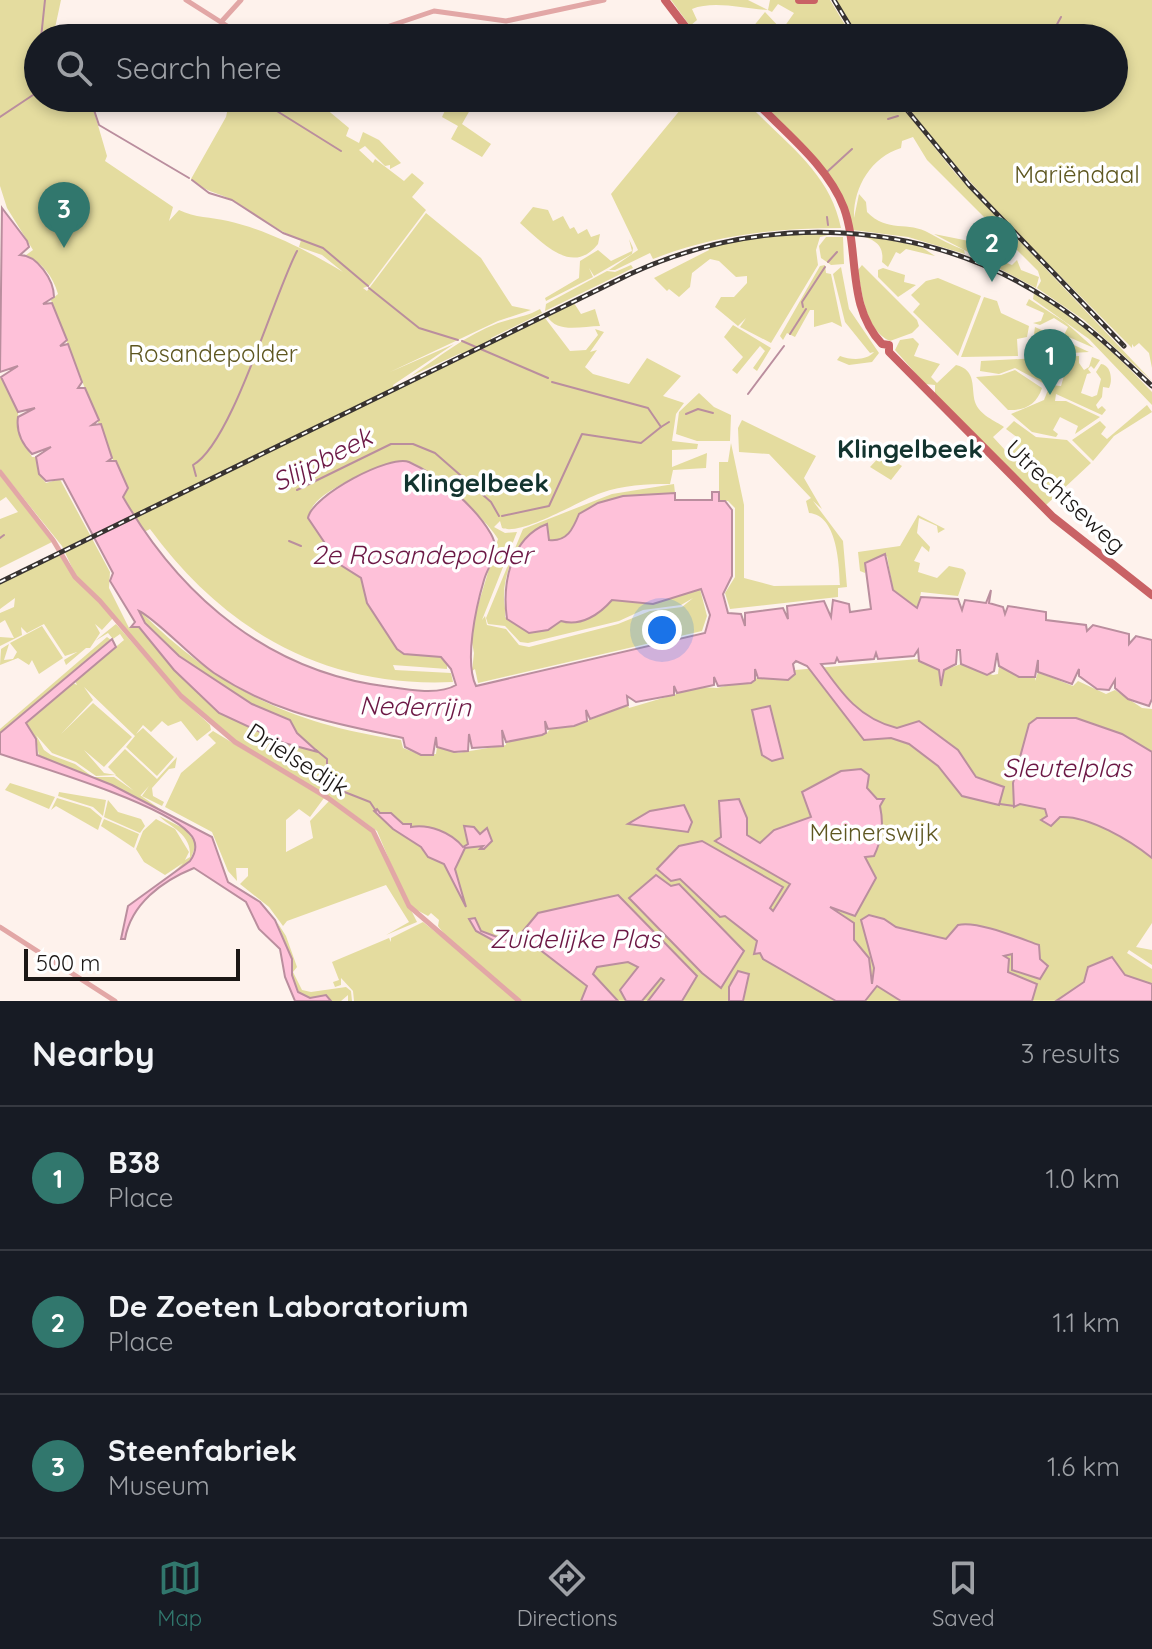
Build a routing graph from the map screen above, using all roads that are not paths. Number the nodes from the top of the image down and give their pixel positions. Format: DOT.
graph roads {
  1 [pos="186,0"];
  2 [pos="241,0"];
  3 [pos="604,0"];
  4 [pos="665,0"];
  5 [pos="799,0"];
  6 [pos="814,0"];
  7 [pos="584,2"];
  8 [pos="222,21"];
  9 [pos="226,24"];
  10 [pos="395,24"];
  11 [pos="683,24"];
  12 [pos="763,112"];
  13 [pos="0,472"];
  14 [pos="1152,595"];
  15 [pos="0,927"];
  16 [pos="115,1001"];
  17 [pos="519,1001"];
  1 -- 8 [label="street"];
  2 -- 8 [label="street"];
  3 -- 7 [label="street"];
  4 -- 11 [label="main road"];
  5 -- 6 [label="main road"];
  7 -- 10 [label="street"];
  8 -- 9 [label="street"];
  12 -- 14 [label="main road, Utrechtseweg"];
  13 -- 17 [label="street, Drielsedijk"];
  15 -- 16 [label="street"];
}
